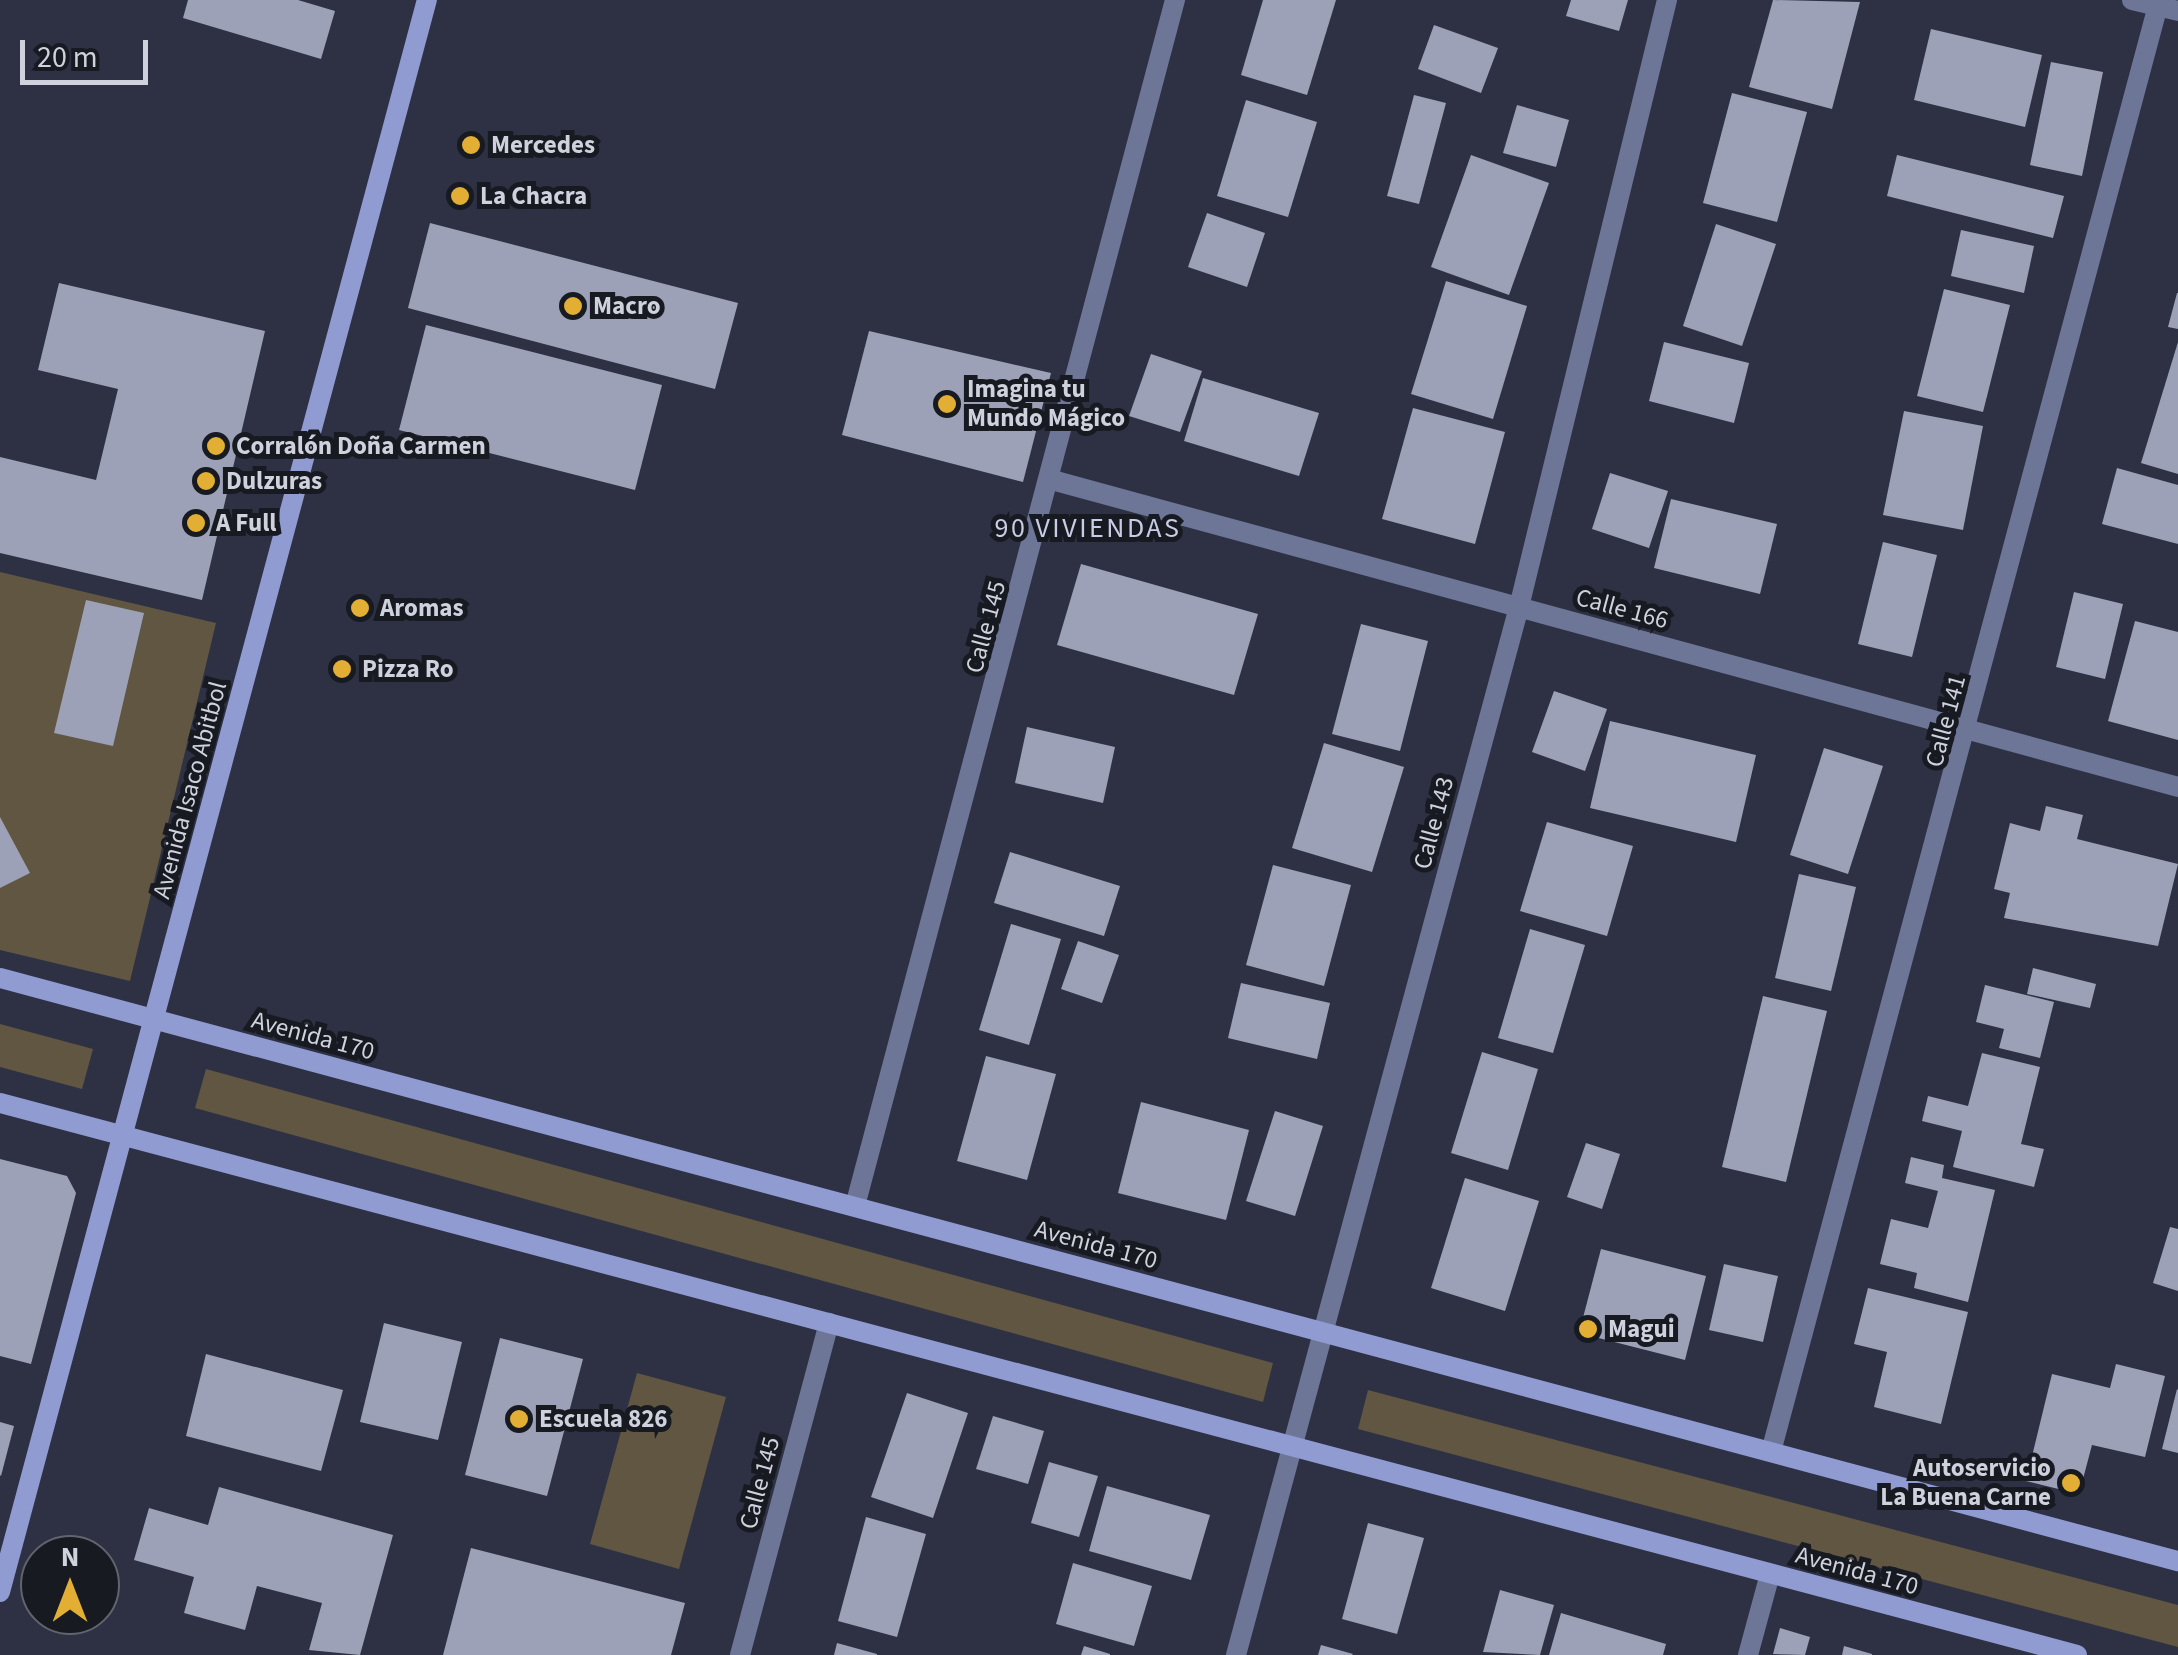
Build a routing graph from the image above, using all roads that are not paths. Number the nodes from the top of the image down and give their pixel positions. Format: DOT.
graph roads {
  1 [pos="427,0"];
  2 [pos="1175,0"];
  3 [pos="1667,0"];
  4 [pos="2132,0"];
  5 [pos="2168,8"];
  6 [pos="1052,480"];
  7 [pos="1518,607"];
  8 [pos="1971,727"];
  9 [pos="2178,787"];
  10 [pos="0,978"];
  11 [pos="154,1019"];
  12 [pos="0,1103"];
  13 [pos="123,1135"];
  14 [pos="855,1206"];
  15 [pos="829,1324"];
  16 [pos="1322,1333"];
  17 [pos="1290,1448"];
  18 [pos="1772,1448"];
  19 [pos="2178,1561"];
  20 [pos="1770,1574"];
  21 [pos="0,1592"];
  22 [pos="740,1655"];
  23 [pos="1236,1655"];
  24 [pos="1748,1655"];
  25 [pos="2078,1655"];
  1 -- 11 [label="main road, Avenida Isaco Abitbol"];
  2 -- 6 [label="street, Calle 145"];
  3 -- 7 [label="street, Calle 143"];
  4 -- 5 [label="street"];
  5 -- 8 [label="street, Calle 141"];
  6 -- 7 [label="street, Calle 166"];
  6 -- 14 [label="street, Calle 145"];
  7 -- 8 [label="street, Calle 166"];
  7 -- 16 [label="street, Calle 143"];
  8 -- 9 [label="street, Calle 166"];
  8 -- 18 [label="street, Calle 141"];
  10 -- 11 [label="main road, Avenida 170"];
  11 -- 13 [label="main road, Avenida Isaco Abitbol"];
  11 -- 14 [label="main road, Avenida 170"];
  12 -- 13 [label="main road, Avenida 170"];
  13 -- 15 [label="main road, Avenida 170"];
  13 -- 21 [label="main road, Avenida Isaco Abitbol"];
  14 -- 16 [label="main road, Avenida 170"];
  15 -- 17 [label="main road, Avenida 170"];
  15 -- 22 [label="street, Calle 145"];
  16 -- 17 [label="street, Calle 143"];
  16 -- 18 [label="main road, Avenida 170"];
  17 -- 20 [label="main road, Avenida 170"];
  17 -- 23 [label="street, Calle 143"];
  18 -- 19 [label="main road, Avenida 170"];
  20 -- 24 [label="street"];
  20 -- 25 [label="main road, Avenida 170"];
}
